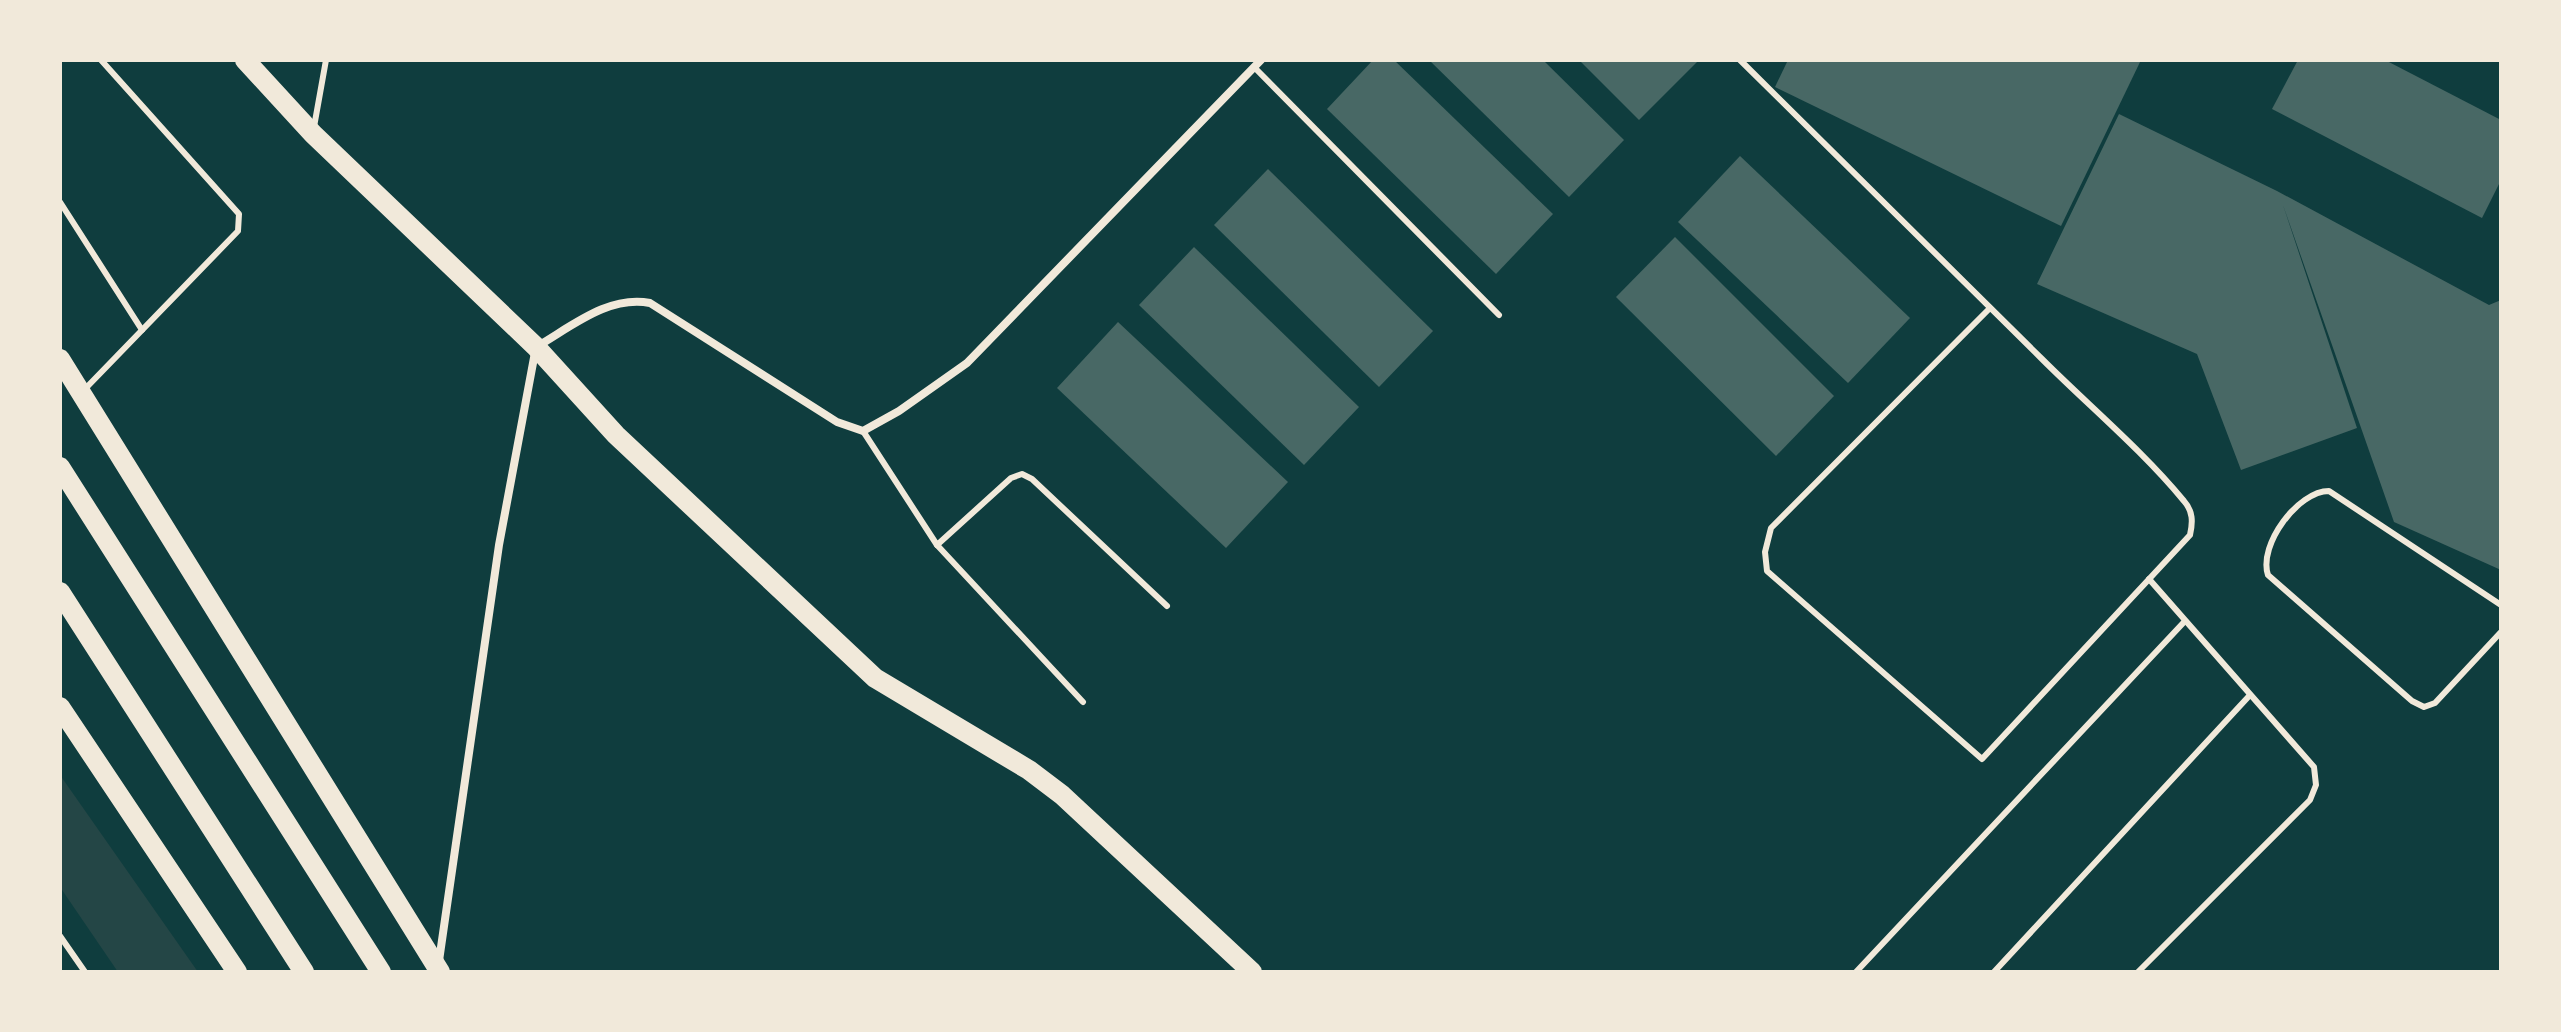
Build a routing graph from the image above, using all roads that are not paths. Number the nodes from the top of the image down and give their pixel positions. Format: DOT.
graph roads {
  1 [pos="101,60"];
  2 [pos="245,60"];
  3 [pos="326,60"];
  4 [pos="1740,60"];
  5 [pos="1258,63"];
  6 [pos="313,134"];
  7 [pos="60,202"];
  8 [pos="1990,308"];
  9 [pos="1499,315"];
  10 [pos="142,330"];
  11 [pos="536,347"];
  12 [pos="60,359"];
  13 [pos="81,393"];
  14 [pos="863,431"];
  15 [pos="60,467"];
  16 [pos="937,545"];
  17 [pos="2149,579"];
  18 [pos="60,592"];
  19 [pos="2501,605"];
  20 [pos="1167,606"];
  21 [pos="2185,621"];
  22 [pos="2501,632"];
  23 [pos="2250,695"];
  24 [pos="1083,702"];
  25 [pos="60,707"];
  26 [pos="60,936"];
  27 [pos="439,970"];
  28 [pos="85,972"];
  29 [pos="237,972"];
  30 [pos="304,972"];
  31 [pos="381,972"];
  32 [pos="1252,972"];
  33 [pos="1856,972"];
  34 [pos="1994,972"];
  35 [pos="2138,972"];
  1 -- 10 [label="lane"];
  2 -- 6 [label="main road"];
  3 -- 6 [label="lane"];
  4 -- 8 [label="lane"];
  5 -- 9 [label="lane"];
  5 -- 14 [label="street"];
  6 -- 11 [label="main road"];
  7 -- 10 [label="lane"];
  8 -- 17 [label="lane"];
  8 -- 17 [label="lane"];
  10 -- 13 [label="lane"];
  11 -- 14 [label="street"];
  11 -- 27 [label="street"];
  11 -- 32 [label="main road"];
  12 -- 13 [label="main road"];
  13 -- 27 [label="main road"];
  14 -- 16 [label="lane"];
  15 -- 31 [label="main road"];
  16 -- 20 [label="lane"];
  16 -- 24 [label="lane"];
  17 -- 21 [label="lane"];
  18 -- 30 [label="main road"];
  19 -- 22 [label="lane"];
  21 -- 23 [label="lane"];
  21 -- 33 [label="lane"];
  23 -- 34 [label="lane"];
  23 -- 35 [label="lane"];
  25 -- 29 [label="main road"];
  26 -- 28 [label="lane"];
}
